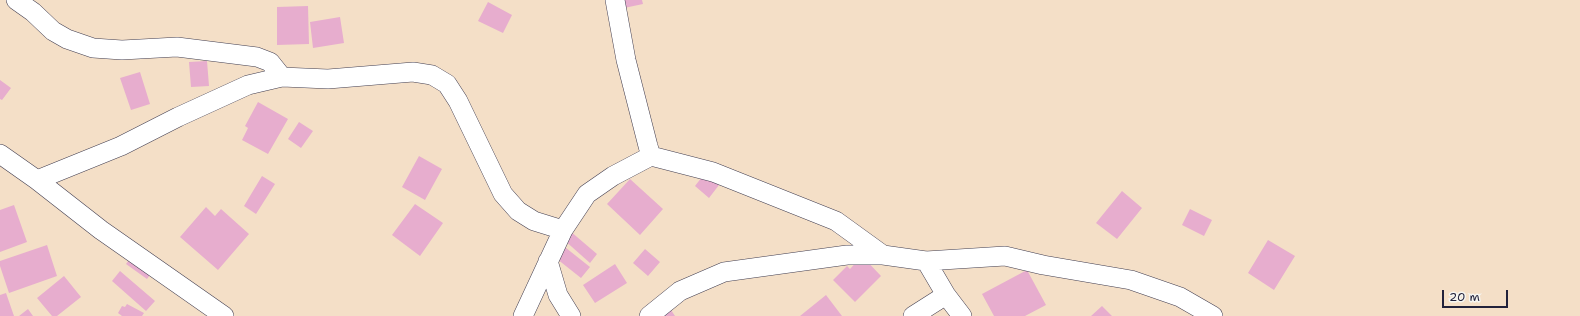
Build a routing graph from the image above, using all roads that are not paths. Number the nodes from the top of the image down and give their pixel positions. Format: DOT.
graph roads {
  1 [pos="16,0"];
  2 [pos="615,0"];
  3 [pos="282,77"];
  4 [pos="0,154"];
  5 [pos="652,156"];
  6 [pos="37,180"];
  7 [pos="563,230"];
  8 [pos="883,255"];
  9 [pos="548,261"];
  10 [pos="926,261"];
  11 [pos="946,295"];
  12 [pos="220,314"];
  13 [pos="524,316"];
  14 [pos="571,316"];
  15 [pos="649,316"];
  16 [pos="913,316"];
  17 [pos="962,316"];
  18 [pos="1213,316"];
  1 -- 3 [label="street"];
  2 -- 5 [label="street"];
  3 -- 6 [label="street"];
  3 -- 7 [label="street"];
  4 -- 6 [label="street"];
  5 -- 7 [label="street"];
  5 -- 8 [label="street"];
  6 -- 12 [label="street"];
  7 -- 9 [label="street"];
  8 -- 10 [label="street"];
  8 -- 15 [label="street"];
  9 -- 13 [label="street"];
  9 -- 14 [label="street"];
  10 -- 11 [label="street"];
  10 -- 18 [label="street"];
  11 -- 16 [label="street"];
  11 -- 17 [label="street"];
}
